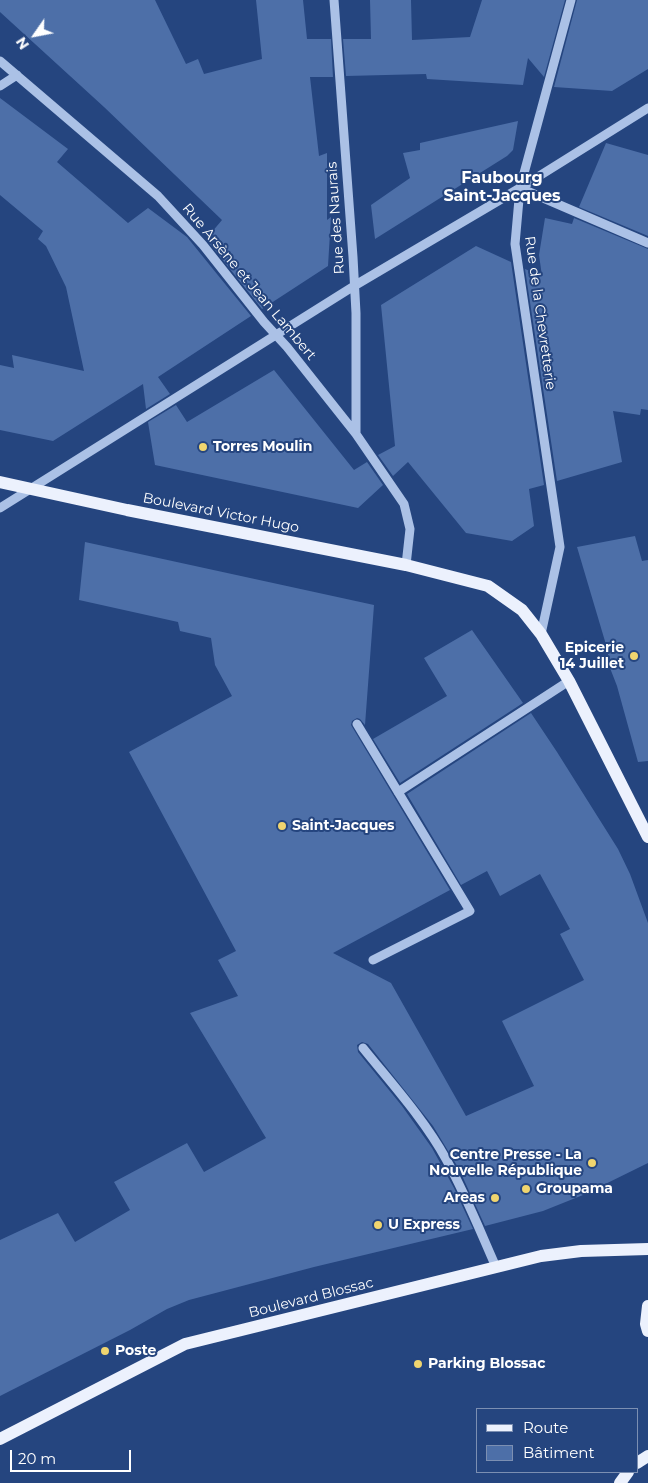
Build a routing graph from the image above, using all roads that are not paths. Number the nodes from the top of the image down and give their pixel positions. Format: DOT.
graph roads {
  1 [pos="334,0"];
  2 [pos="571,0"];
  3 [pos="0,61"];
  4 [pos="17,76"];
  5 [pos="0,86"];
  6 [pos="648,108"];
  7 [pos="520,188"];
  8 [pos="648,243"];
  9 [pos="354,286"];
  10 [pos="275,335"];
  11 [pos="356,434"];
  12 [pos="0,482"];
  13 [pos="31,489"];
  14 [pos="0,508"];
  15 [pos="406,565"];
  16 [pos="541,634"];
  17 [pos="569,681"];
  18 [pos="357,724"];
  19 [pos="398,792"];
  20 [pos="648,837"];
  21 [pos="372,960"];
  22 [pos="364,1048"];
  23 [pos="648,1249"];
  24 [pos="496,1267"];
  25 [pos="648,1306"];
  26 [pos="648,1331"];
  27 [pos="0,1439"];
  1 -- 9 [label="street, Rue des Naurais"];
  2 -- 7 [label="street, Rue de la Chevretterie"];
  3 -- 4 [label="street, Rue Arsène et Jean Lambert"];
  4 -- 5 [label="street"];
  4 -- 10 [label="street, Rue Arsène et Jean Lambert"];
  6 -- 7 [label="street"];
  7 -- 8 [label="street"];
  7 -- 9 [label="street"];
  7 -- 16 [label="street, Rue de la Chevretterie"];
  9 -- 10 [label="street"];
  9 -- 11 [label="street, Rue des Naurais"];
  10 -- 11 [label="street, Rue Arsène et Jean Lambert"];
  10 -- 13 [label="street"];
  11 -- 15 [label="street, Rue Arsène et Jean Lambert"];
  12 -- 13 [label="main road, Boulevard Victor Hugo"];
  13 -- 14 [label="street"];
  13 -- 15 [label="main road, Boulevard Victor Hugo"];
  15 -- 16 [label="main road"];
  16 -- 17 [label="main road"];
  17 -- 19 [label="street"];
  17 -- 20 [label="main road"];
  18 -- 19 [label="street"];
  19 -- 21 [label="street"];
  22 -- 24 [label="street"];
  23 -- 24 [label="main road, Boulevard Blossac"];
  24 -- 27 [label="main road, Boulevard Blossac"];
  25 -- 26 [label="main road"];
}
